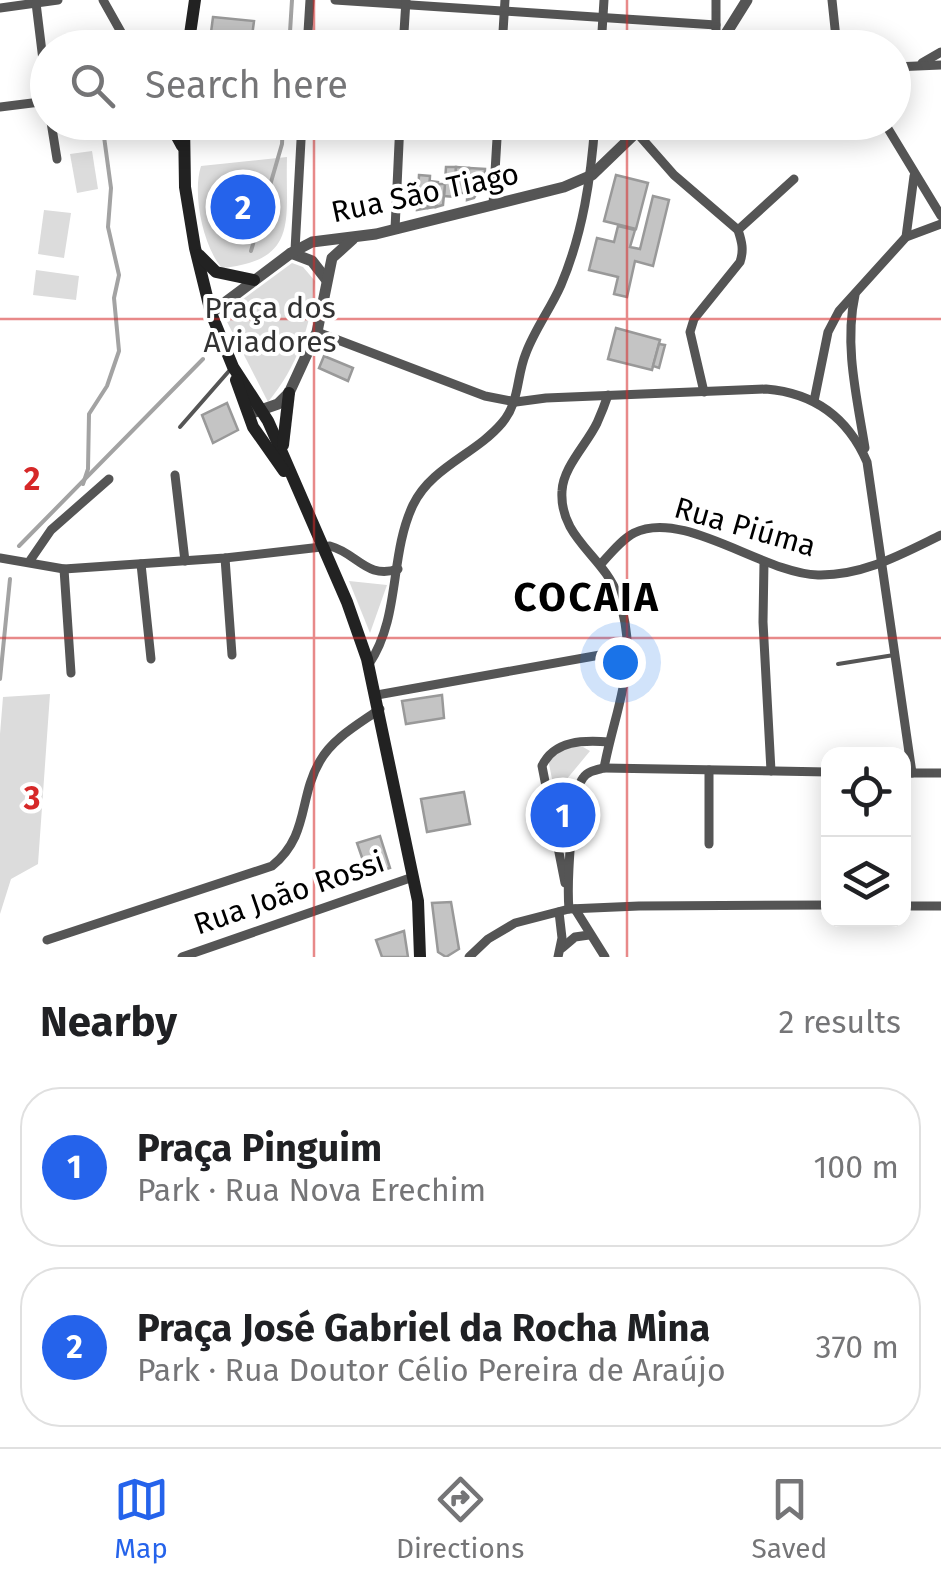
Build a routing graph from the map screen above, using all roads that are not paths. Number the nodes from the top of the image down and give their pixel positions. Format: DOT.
graph roads {
  1 [pos="58,0"];
  2 [pos="102,0"];
  3 [pos="180,0"];
  4 [pos="195,0"];
  5 [pos="310,0"];
  6 [pos="335,0"];
  7 [pos="505,0"];
  8 [pos="604,0"];
  9 [pos="716,0"];
  10 [pos="747,0"];
  11 [pos="832,0"];
  12 [pos="36,3"];
  13 [pos="406,3"];
  14 [pos="0,8"];
  15 [pos="504,12"];
  16 [pos="192,16"];
  17 [pos="603,18"];
  18 [pos="716,25"];
  19 [pos="39,30"];
  20 [pos="120,30"];
  21 [pos="190,30"];
  22 [pos="308,30"];
  23 [pos="405,30"];
  24 [pos="503,30"];
  25 [pos="602,30"];
  26 [pos="716,30"];
  27 [pos="728,30"];
  28 [pos="835,30"];
  29 [pos="941,52"];
  30 [pos="920,64"];
  31 [pos="911,65"];
  32 [pos="941,65"];
  33 [pos="30,103"];
  34 [pos="0,107"];
  35 [pos="54,140"];
  36 [pos="180,140"];
  37 [pos="184,140"];
  38 [pos="301,140"];
  39 [pos="399,140"];
  40 [pos="497,140"];
  41 [pos="595,140"];
  42 [pos="630,140"];
  43 [pos="643,140"];
  44 [pos="894,140"];
  45 [pos="184,148"];
  46 [pos="57,159"];
  47 [pos="592,175"];
  48 [pos="914,176"];
  49 [pos="794,178"];
  50 [pos="494,206"];
  51 [pos="941,220"];
  52 [pos="395,229"];
  53 [pos="738,230"];
  54 [pos="357,237"];
  55 [pos="906,237"];
  56 [pos="195,248"];
  57 [pos="293,252"];
  58 [pos="326,279"];
  59 [pos="254,280"];
  60 [pos="856,292"];
  61 [pos="210,313"];
  62 [pos="318,332"];
  63 [pos="232,367"];
  64 [pos="704,392"];
  65 [pos="289,393"];
  66 [pos="608,395"];
  67 [pos="814,401"];
  68 [pos="516,402"];
  69 [pos="254,411"];
  70 [pos="180,427"];
  71 [pos="284,458"];
  72 [pos="866,462"];
  73 [pos="176,476"];
  74 [pos="109,478"];
  75 [pos="292,481"];
  76 [pos="941,535"];
  77 [pos="323,546"];
  78 [pos="351,556"];
  79 [pos="0,558"];
  80 [pos="225,558"];
  81 [pos="29,562"];
  82 [pos="185,562"];
  83 [pos="330,562"];
  84 [pos="764,562"];
  85 [pos="141,564"];
  86 [pos="601,564"];
  87 [pos="880,564"];
  88 [pos="64,570"];
  89 [pos="398,570"];
  90 [pos="628,650"];
  91 [pos="232,654"];
  92 [pos="894,655"];
  93 [pos="151,659"];
  94 [pos="369,664"];
  95 [pos="838,664"];
  96 [pos="71,673"];
  97 [pos="378,702"];
  98 [pos="609,742"];
  99 [pos="905,747"];
  100 [pos="604,768"];
  101 [pos="709,770"];
  102 [pos="771,771"];
  103 [pos="821,772"];
  104 [pos="911,773"];
  105 [pos="941,773"];
  106 [pos="709,844"];
  107 [pos="413,877"];
  108 [pos="568,895"];
  109 [pos="821,905"];
  110 [pos="911,906"];
  111 [pos="941,906"];
  112 [pos="568,910"];
  113 [pos="419,916"];
  114 [pos="589,936"];
  115 [pos="47,940"];
  116 [pos="559,954"];
  117 [pos="182,957"];
  118 [pos="420,957"];
  119 [pos="431,957"];
  120 [pos="469,957"];
  121 [pos="605,957"];
  1 -- 12 [label="street"];
  2 -- 20 [label="street"];
  3 -- 16 [label="main road"];
  4 -- 16 [label="main road"];
  5 -- 22 [label="street"];
  6 -- 13 [label="street"];
  7 -- 15 [label="street"];
  8 -- 17 [label="street"];
  9 -- 18 [label="street"];
  10 -- 27 [label="street"];
  11 -- 28 [label="street"];
  12 -- 14 [label="street"];
  12 -- 19 [label="street"];
  13 -- 15 [label="street"];
  13 -- 23 [label="street"];
  15 -- 17 [label="street"];
  15 -- 24 [label="street"];
  16 -- 21 [label="main road"];
  17 -- 18 [label="street"];
  17 -- 25 [label="street"];
  18 -- 26 [label="street"];
  29 -- 30 [label="street"];
  30 -- 31 [label="street"];
  30 -- 32 [label="street"];
  33 -- 34 [label="street"];
  35 -- 46 [label="street"];
  36 -- 45 [label="main road"];
  37 -- 45 [label="main road"];
  38 -- 57 [label="street"];
  39 -- 52 [label="street"];
  40 -- 50 [label="street"];
  41 -- 47 [label="street"];
  42 -- 47 [label="street, Rua São Tiago"];
  43 -- 53 [label="street"];
  44 -- 48 [label="street"];
  45 -- 56 [label="main road"];
  47 -- 50 [label="street, Rua São Tiago"];
  47 -- 68 [label="street"];
  48 -- 51 [label="street"];
  48 -- 55 [label="street"];
  49 -- 53 [label="street"];
  50 -- 52 [label="street, Rua São Tiago"];
  51 -- 55 [label="street"];
  52 -- 54 [label="street, Rua São Tiago"];
  53 -- 64 [label="street"];
  54 -- 57 [label="street, Rua São Tiago"];
  54 -- 58 [label="street"];
  55 -- 60 [label="street"];
  56 -- 59 [label="main road"];
  56 -- 61 [label="main road"];
  57 -- 58 [label="street"];
  57 -- 59 [label="street, Rua São Tiago"];
  58 -- 62 [label="street"];
  59 -- 61 [label="street, Rua São Tiago"];
  60 -- 67 [label="street"];
  60 -- 72 [label="street"];
  61 -- 63 [label="main road"];
  62 -- 65 [label="street"];
  62 -- 68 [label="street"];
  63 -- 69 [label="main road"];
  63 -- 70 [label="lane"];
  64 -- 66 [label="street"];
  64 -- 67 [label="street"];
  65 -- 69 [label="street"];
  65 -- 71 [label="main road"];
  66 -- 68 [label="street"];
  66 -- 86 [label="street"];
  67 -- 72 [label="street"];
  68 -- 89 [label="street"];
  69 -- 71 [label="main road"];
  69 -- 75 [label="main road"];
  71 -- 75 [label="main road"];
  72 -- 87 [label="street"];
  73 -- 82 [label="street"];
  74 -- 81 [label="street"];
  75 -- 77 [label="main road"];
  76 -- 87 [label="street, Rua Piúma"];
  77 -- 78 [label="street"];
  77 -- 80 [label="street"];
  77 -- 83 [label="main road"];
  78 -- 83 [label="street"];
  78 -- 89 [label="street"];
  79 -- 81 [label="street"];
  80 -- 82 [label="street"];
  80 -- 91 [label="street"];
  81 -- 88 [label="street"];
  82 -- 85 [label="street"];
  83 -- 94 [label="main road"];
  84 -- 86 [label="street, Rua Piúma"];
  84 -- 87 [label="street, Rua Piúma"];
  84 -- 102 [label="street"];
  85 -- 88 [label="street"];
  85 -- 93 [label="street"];
  86 -- 90 [label="street"];
  87 -- 92 [label="street"];
  88 -- 96 [label="street"];
  89 -- 94 [label="street"];
  90 -- 97 [label="street"];
  90 -- 98 [label="street"];
  92 -- 95 [label="lane"];
  92 -- 99 [label="street"];
  94 -- 97 [label="main road"];
  97 -- 107 [label="main road"];
  97 -- 115 [label="street"];
  98 -- 100 [label="street"];
  98 -- 108 [label="street"];
  100 -- 101 [label="street"];
  100 -- 108 [label="street"];
  101 -- 102 [label="street"];
  101 -- 106 [label="street"];
  102 -- 103 [label="street"];
  104 -- 105 [label="street"];
  107 -- 113 [label="main road"];
  107 -- 117 [label="street, Rua João Rossi"];
  108 -- 112 [label="street"];
  109 -- 112 [label="street"];
  110 -- 111 [label="street"];
  112 -- 114 [label="street"];
  112 -- 116 [label="street"];
  112 -- 120 [label="street"];
  113 -- 118 [label="main road"];
  113 -- 119 [label="main road"];
  114 -- 116 [label="street"];
  114 -- 121 [label="street"];
}
